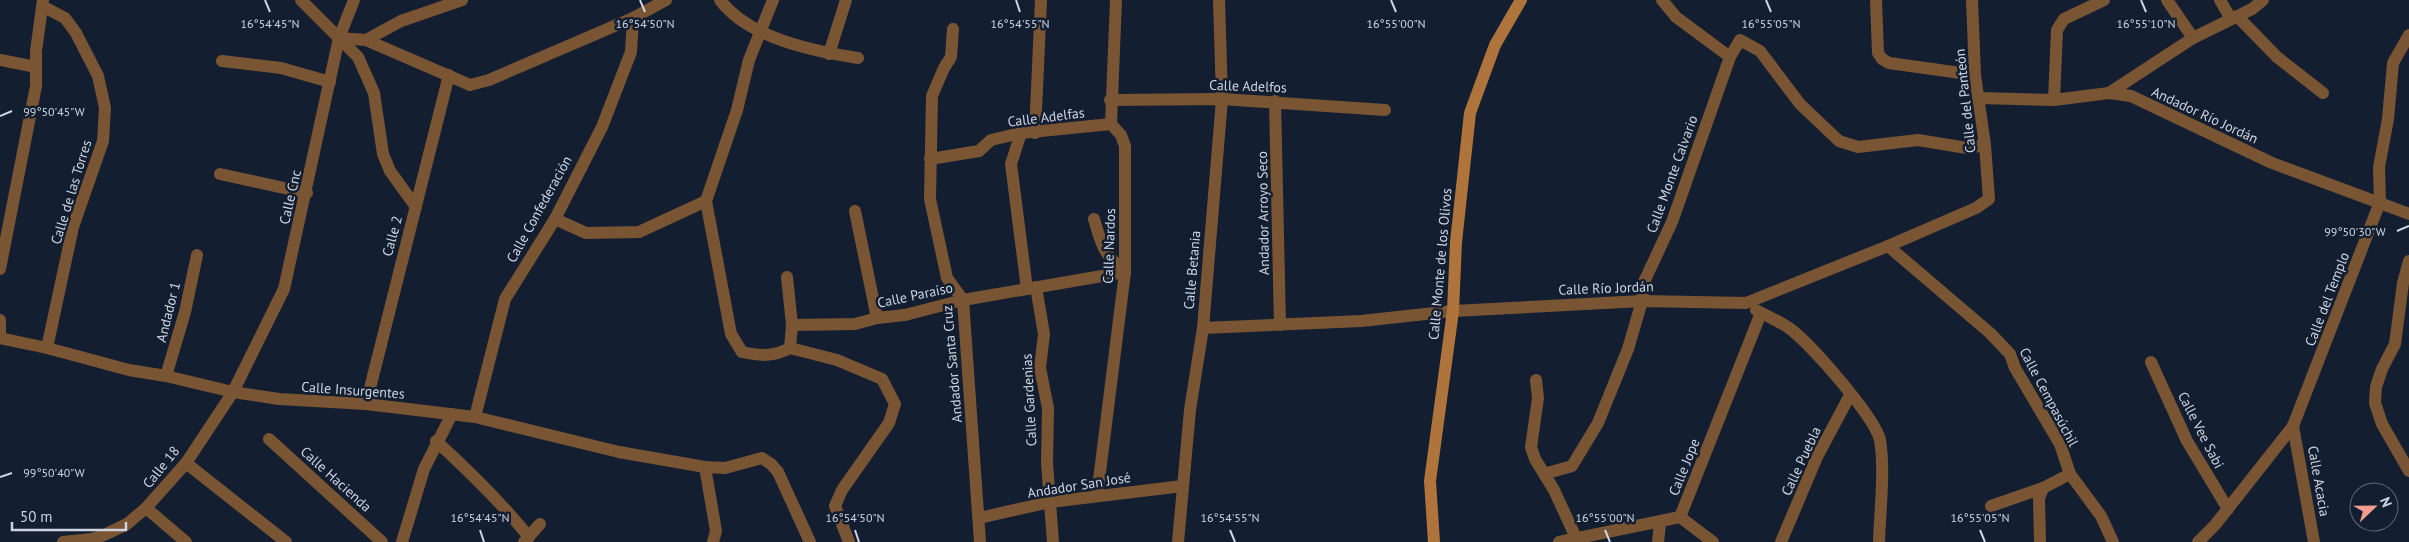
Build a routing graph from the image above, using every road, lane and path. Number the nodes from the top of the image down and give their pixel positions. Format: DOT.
graph roads {
  1 [pos="301,0"];
  2 [pos="354,0"];
  3 [pos="462,0"];
  4 [pos="666,0"];
  5 [pos="720,0"];
  6 [pos="774,0"];
  7 [pos="846,0"];
  8 [pos="1041,0"];
  9 [pos="1116,0"];
  10 [pos="1219,0"];
  11 [pos="1521,0"];
  12 [pos="1662,0"];
  13 [pos="1876,0"];
  14 [pos="1972,0"];
  15 [pos="2104,0"];
  16 [pos="2167,0"];
  17 [pos="2220,0"];
  18 [pos="2263,0"];
  19 [pos="42,3"];
  20 [pos="633,18"];
  21 [pos="2234,18"];
  22 [pos="953,29"];
  23 [pos="762,33"];
  24 [pos="2409,36"];
  25 [pos="339,38"];
  26 [pos="2193,38"];
  27 [pos="366,40"];
  28 [pos="829,54"];
  29 [pos="2409,54"];
  30 [pos="1730,57"];
  31 [pos="858,58"];
  32 [pos="0,60"];
  33 [pos="222,61"];
  34 [pos="2393,63"];
  35 [pos="36,67"];
  36 [pos="449,75"];
  37 [pos="1975,75"];
  38 [pos="330,82"];
  39 [pos="2108,93"];
  40 [pos="2323,93"];
  41 [pos="1980,98"];
  42 [pos="1222,99"];
  43 [pos="1110,100"];
  44 [pos="2054,100"];
  45 [pos="1275,101"];
  46 [pos="1385,110"];
  47 [pos="1110,124"];
  48 [pos="1021,133"];
  49 [pos="1035,133"];
  50 [pos="1985,145"];
  51 [pos="930,160"];
  52 [pos="220,174"];
  53 [pos="307,193"];
  54 [pos="1989,199"];
  55 [pos="706,201"];
  56 [pos="2380,202"];
  57 [pos="416,206"];
  58 [pos="855,212"];
  59 [pos="2409,214"];
  60 [pos="554,218"];
  61 [pos="1094,219"];
  62 [pos="1888,246"];
  63 [pos="196,255"];
  64 [pos="2409,261"];
  65 [pos="0,269"];
  66 [pos="1125,272"];
  67 [pos="787,277"];
  68 [pos="1031,288"];
  69 [pos="963,300"];
  70 [pos="1642,301"];
  71 [pos="1746,303"];
  72 [pos="1453,311"];
  73 [pos="1762,313"];
  74 [pos="877,318"];
  75 [pos="0,320"];
  76 [pos="792,325"];
  77 [pos="1280,325"];
  78 [pos="1203,328"];
  79 [pos="0,338"];
  80 [pos="48,348"];
  81 [pos="790,348"];
  82 [pos="2151,362"];
  83 [pos="166,376"];
  84 [pos="1536,380"];
  85 [pos="233,392"];
  86 [pos="1850,395"];
  87 [pos="366,404"];
  88 [pos="452,414"];
  89 [pos="475,417"];
  90 [pos="2293,426"];
  91 [pos="269,439"];
  92 [pos="436,442"];
  93 [pos="186,462"];
  94 [pos="705,467"];
  95 [pos="2409,471"];
  96 [pos="1544,474"];
  97 [pos="2070,474"];
  98 [pos="1183,486"];
  99 [pos="2043,488"];
  100 [pos="1097,496"];
  101 [pos="1050,502"];
  102 [pos="1991,506"];
  103 [pos="146,508"];
  104 [pos="2228,508"];
  105 [pos="1680,517"];
  106 [pos="980,518"];
  107 [pos="1660,523"];
  108 [pos="540,524"];
  109 [pos="527,539"];
  110 [pos="93,541"];
  111 [pos="1578,541"];
  112 [pos="63,542"];
  113 [pos="186,542"];
  114 [pos="286,542"];
  115 [pos="382,542"];
  116 [pos="402,542"];
  117 [pos="713,542"];
  118 [pos="810,542"];
  119 [pos="849,542"];
  120 [pos="980,542"];
  121 [pos="1053,542"];
  122 [pos="1178,542"];
  123 [pos="1434,542"];
  124 [pos="1559,542"];
  125 [pos="1658,542"];
  126 [pos="1714,542"];
  127 [pos="1781,542"];
  128 [pos="1879,542"];
  129 [pos="2040,542"];
  130 [pos="2114,542"];
  131 [pos="2198,542"];
  132 [pos="2314,542"];
  1 -- 25 [label="street"];
  2 -- 25 [label="street, Calle Cnc"];
  3 -- 27 [label="street"];
  4 -- 20 [label="street"];
  5 -- 23 [label="street"];
  6 -- 23 [label="street"];
  7 -- 28 [label="street"];
  8 -- 49 [label="street"];
  9 -- 43 [label="street"];
  10 -- 42 [label="street, Calle Betania"];
  11 -- 72 [label="street, Calle Monte de los Olivos"];
  12 -- 30 [label="street"];
  13 -- 37 [label="street"];
  14 -- 37 [label="street, Calle del Panteón"];
  15 -- 44 [label="street"];
  16 -- 26 [label="street"];
  17 -- 21 [label="street"];
  18 -- 21 [label="street"];
  19 -- 35 [label="street"];
  19 -- 80 [label="street, Calle de las Torres"];
  20 -- 36 [label="street"];
  20 -- 60 [label="street, Calle Confederación"];
  21 -- 26 [label="street"];
  21 -- 40 [label="street"];
  22 -- 51 [label="street, Andador Santa Cruz"];
  23 -- 28 [label="street"];
  23 -- 55 [label="street"];
  24 -- 34 [label="street, Calle del Templo"];
  25 -- 27 [label="street"];
  25 -- 38 [label="street, Calle Cnc"];
  25 -- 57 [label="street"];
  26 -- 39 [label="street"];
  27 -- 36 [label="street"];
  28 -- 31 [label="street"];
  29 -- 34 [label="street"];
  30 -- 50 [label="street"];
  30 -- 70 [label="street, Calle Monte Calvario"];
  32 -- 35 [label="street"];
  33 -- 38 [label="street"];
  34 -- 56 [label="street, Calle del Templo"];
  35 -- 65 [label="street"];
  36 -- 57 [label="street, Calle 2"];
  37 -- 41 [label="street, Calle del Panteón"];
  38 -- 53 [label="street, Calle Cnc"];
  39 -- 44 [label="street, Andador Río Jordán"];
  39 -- 56 [label="street, Andador Río Jordán"];
  41 -- 44 [label="street, Andador Río Jordán"];
  41 -- 50 [label="street, Calle del Panteón"];
  42 -- 43 [label="street, Calle Adelfos"];
  42 -- 45 [label="street, Calle Adelfos"];
  42 -- 78 [label="street, Calle Betania"];
  43 -- 47 [label="street"];
  45 -- 46 [label="street, Calle Adelfos"];
  45 -- 77 [label="street, Andador Arroyo Seco"];
  47 -- 49 [label="street, Calle Adelfas"];
  47 -- 66 [label="street, Calle Nardos"];
  48 -- 49 [label="street, Calle Adelfas"];
  48 -- 51 [label="street, Calle Adelfas"];
  48 -- 68 [label="street, Calle Gardenias"];
  50 -- 54 [label="street, Calle del Panteón"];
  51 -- 69 [label="street, Andador Santa Cruz"];
  52 -- 53 [label="street"];
  53 -- 85 [label="street, Calle Cnc"];
  54 -- 62 [label="street, Calle Río Jordán"];
  55 -- 60 [label="street"];
  55 -- 81 [label="street"];
  56 -- 59 [label="street, Andador Río Jordán"];
  56 -- 90 [label="street, Calle del Templo"];
  57 -- 87 [label="street, Calle 2"];
  58 -- 74 [label="street"];
  60 -- 89 [label="street, Calle Confederación"];
  61 -- 66 [label="street"];
  62 -- 71 [label="street, Calle Río Jordán"];
  62 -- 97 [label="street, Calle Cempasúchil"];
  63 -- 83 [label="street, Andador 1"];
  64 -- 95 [label="street"];
  66 -- 68 [label="street, Calle Paraíso"];
  66 -- 100 [label="street, Calle Nardos"];
  67 -- 76 [label="street"];
  68 -- 69 [label="street, Calle Paraíso"];
  68 -- 101 [label="street, Calle Gardenias"];
  69 -- 74 [label="street, Calle Paraíso"];
  69 -- 106 [label="street, Andador Santa Cruz"];
  70 -- 71 [label="street, Calle Río Jordán"];
  70 -- 72 [label="street, Calle Río Jordán"];
  70 -- 96 [label="street, Calle Monte Calvario"];
  71 -- 73 [label="street"];
  72 -- 77 [label="street, Calle Río Jordán"];
  72 -- 123 [label="street, Calle Monte de los Olivos"];
  73 -- 86 [label="street"];
  73 -- 105 [label="street, Calle Jope"];
  74 -- 76 [label="street, Calle Paraíso"];
  75 -- 79 [label="street"];
  76 -- 81 [label="street"];
  77 -- 78 [label="street, Calle Río Jordán"];
  78 -- 98 [label="street, Calle Betania"];
  79 -- 80 [label="street, Calle Insurgentes"];
  80 -- 83 [label="street, Calle Insurgentes"];
  81 -- 119 [label="street"];
  82 -- 104 [label="street, Calle Vee Sabi"];
  83 -- 85 [label="street, Calle Insurgentes"];
  84 -- 96 [label="street"];
  85 -- 87 [label="street, Calle Insurgentes"];
  85 -- 93 [label="street, Calle 18"];
  86 -- 127 [label="street, Calle Puebla"];
  86 -- 128 [label="street"];
  87 -- 88 [label="street, Calle Insurgentes"];
  88 -- 89 [label="street, Calle Insurgentes"];
  88 -- 92 [label="street"];
  89 -- 94 [label="street, Calle Insurgentes"];
  90 -- 104 [label="street, Calle del Templo"];
  90 -- 132 [label="street, Calle Acacia"];
  91 -- 115 [label="street, Calle Hacienda"];
  92 -- 109 [label="street"];
  92 -- 116 [label="street"];
  93 -- 103 [label="street, Calle 18"];
  93 -- 114 [label="street"];
  94 -- 117 [label="street"];
  94 -- 118 [label="street, Calle Insurgentes"];
  96 -- 111 [label="street"];
  97 -- 99 [label="street"];
  97 -- 130 [label="street, Calle Cempasúchil"];
  98 -- 100 [label="street, Andador San José"];
  98 -- 122 [label="street, Calle Betania"];
  99 -- 102 [label="street"];
  99 -- 129 [label="street"];
  100 -- 101 [label="street, Andador San José"];
  101 -- 106 [label="street, Andador San José"];
  101 -- 121 [label="street, Calle Gardenias"];
  103 -- 110 [label="street, Calle 18"];
  103 -- 113 [label="street"];
  104 -- 131 [label="street, Calle del Templo"];
  105 -- 107 [label="street, Calle Jope"];
  105 -- 126 [label="street"];
  106 -- 120 [label="street, Andador Santa Cruz"];
  107 -- 111 [label="street, Calle Jope"];
  107 -- 125 [label="street"];
  108 -- 109 [label="street"];
  110 -- 112 [label="street, Calle 18"];
  111 -- 124 [label="street, Calle Jope"];
}
